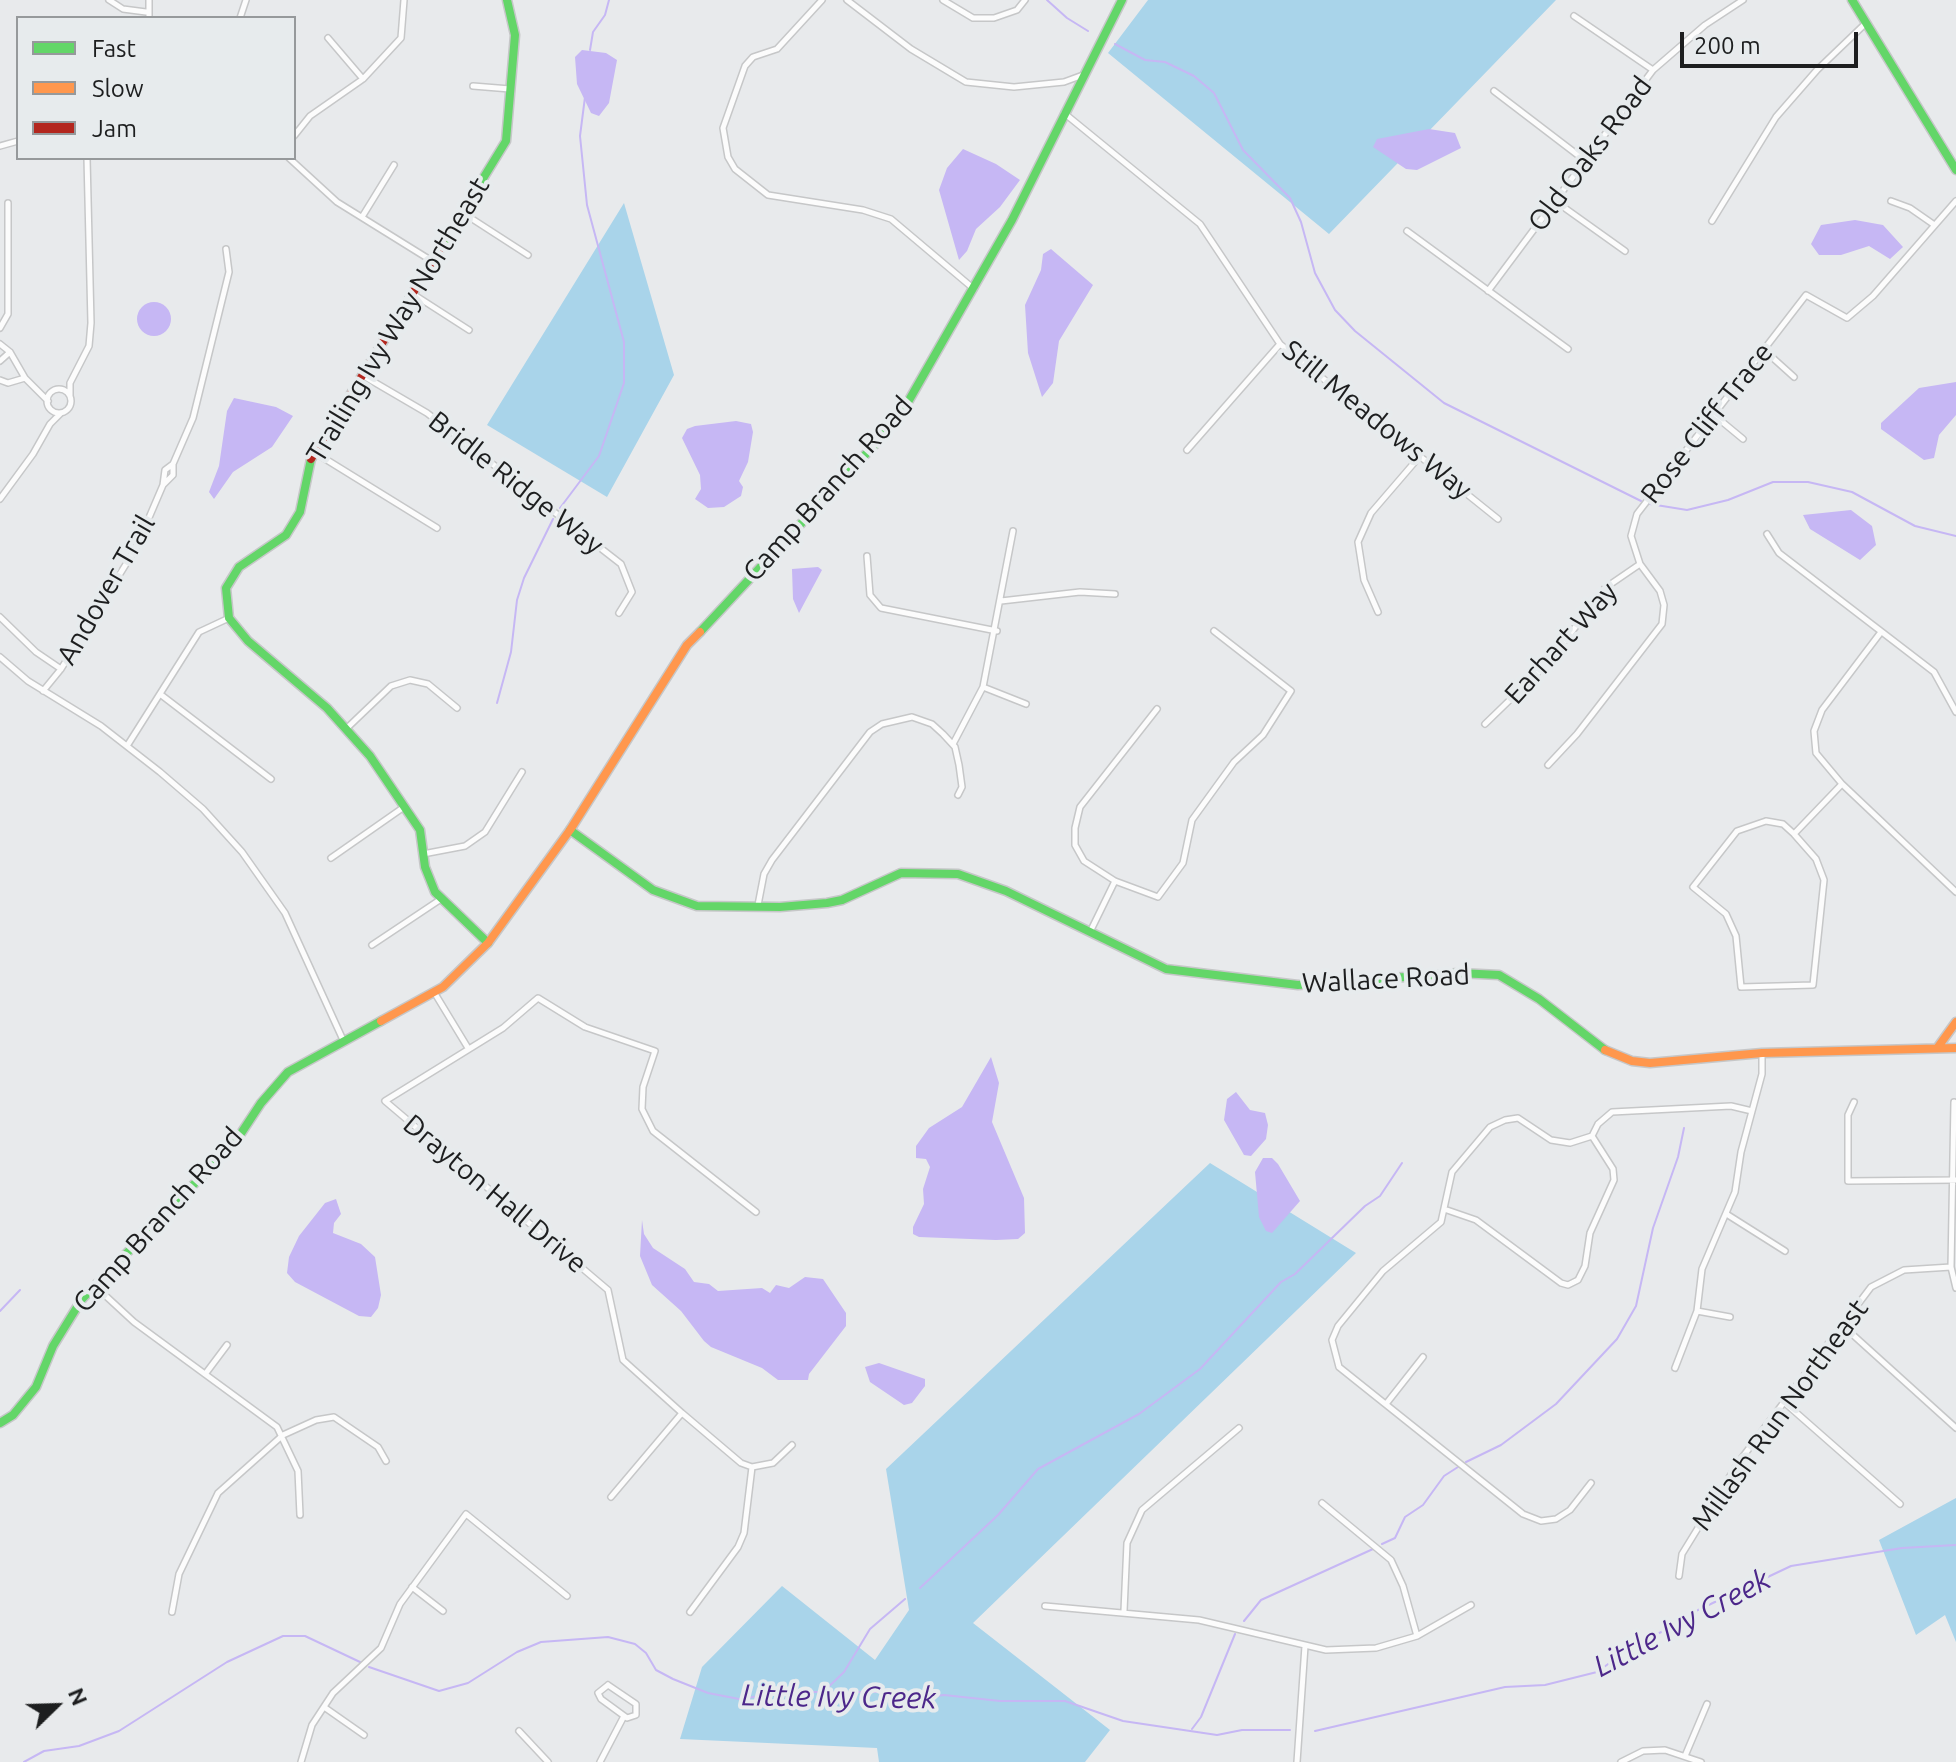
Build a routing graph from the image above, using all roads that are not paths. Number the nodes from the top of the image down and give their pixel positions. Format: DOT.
graph roads {
  1 [pos="109,0"];
  2 [pos="149,0"];
  3 [pos="404,0"];
  4 [pos="507,0"];
  5 [pos="822,0"];
  6 [pos="847,0"];
  7 [pos="943,0"];
  8 [pos="1025,0"];
  9 [pos="1122,0"];
  10 [pos="1743,0"];
  11 [pos="1852,0"];
  12 [pos="147,15"];
  13 [pos="1574,16"];
  14 [pos="1866,23"];
  15 [pos="328,38"];
  16 [pos="1653,70"];
  17 [pos="1088,74"];
  18 [pos="363,79"];
  19 [pos="473,86"];
  20 [pos="510,89"];
  21 [pos="1494,91"];
  22 [pos="1063,112"];
  23 [pos="296,134"];
  24 [pos="1583,159"];
  25 [pos="87,160"];
  26 [pos="291,160"];
  27 [pos="394,165"];
  28 [pos="1956,170"];
  29 [pos="1555,201"];
  30 [pos="1891,201"];
  31 [pos="1956,201"];
  32 [pos="8,203"];
  33 [pos="463,213"];
  34 [pos="362,217"];
  35 [pos="1712,221"];
  36 [pos="1933,224"];
  37 [pos="1407,231"];
  38 [pos="0,233"];
  39 [pos="8,233"];
  40 [pos="226,249"];
  41 [pos="1625,251"];
  42 [pos="528,255"];
  43 [pos="433,262"];
  44 [pos="975,290"];
  45 [pos="1488,291"];
  46 [pos="413,294"];
  47 [pos="0,302"];
  48 [pos="8,308"];
  49 [pos="0,328"];
  50 [pos="469,330"];
  51 [pos="0,344"];
  52 [pos="1280,344"];
  53 [pos="1568,349"];
  54 [pos="1764,350"];
  55 [pos="10,352"];
  56 [pos="0,361"];
  57 [pos="362,375"];
  58 [pos="1794,377"];
  59 [pos="25,378"];
  60 [pos="0,380"];
  61 [pos="70,383"];
  62 [pos="38,390"];
  63 [pos="55,391"];
  64 [pos="70,396"];
  65 [pos="48,404"];
  66 [pos="61,413"];
  67 [pos="1714,415"];
  68 [pos="50,424"];
  69 [pos="1743,439"];
  70 [pos="1187,450"];
  71 [pos="314,452"];
  72 [pos="1420,456"];
  73 [pos="0,499"];
  74 [pos="1498,519"];
  75 [pos="437,528"];
  76 [pos="1013,531"];
  77 [pos="1767,534"];
  78 [pos="867,556"];
  79 [pos="1640,564"];
  80 [pos="1115,594"];
  81 [pos="1001,601"];
  82 [pos="1378,612"];
  83 [pos="619,613"];
  84 [pos="0,617"];
  85 [pos="229,618"];
  86 [pos="997,631"];
  87 [pos="1214,631"];
  88 [pos="1881,632"];
  89 [pos="0,657"];
  90 [pos="61,669"];
  91 [pos="983,687"];
  92 [pos="43,691"];
  93 [pos="160,694"];
  94 [pos="1026,704"];
  95 [pos="457,708"];
  96 [pos="1157,709"];
  97 [pos="1956,712"];
  98 [pos="1485,724"];
  99 [pos="346,729"];
  100 [pos="953,744"];
  101 [pos="127,746"];
  102 [pos="1548,765"];
  103 [pos="522,772"];
  104 [pos="271,779"];
  105 [pos="1842,784"];
  106 [pos="958,795"];
  107 [pos="404,807"];
  108 [pos="570,830"];
  109 [pos="1794,834"];
  110 [pos="423,854"];
  111 [pos="331,858"];
  112 [pos="1115,881"];
  113 [pos="1956,892"];
  114 [pos="441,899"];
  115 [pos="758,905"];
  116 [pos="1091,930"];
  117 [pos="488,943"];
  118 [pos="372,945"];
  119 [pos="434,992"];
  120 [pos="1956,1022"];
  121 [pos="344,1042"];
  122 [pos="1938,1047"];
  123 [pos="468,1048"];
  124 [pos="1956,1048"];
  125 [pos="1762,1053"];
  126 [pos="1854,1102"];
  127 [pos="1954,1102"];
  128 [pos="1752,1111"];
  129 [pos="1592,1136"];
  130 [pos="1955,1180"];
  131 [pos="1447,1210"];
  132 [pos="756,1212"];
  133 [pos="1728,1215"];
  134 [pos="1785,1251"];
  135 [pos="1951,1267"];
  136 [pos="95,1286"];
  137 [pos="1956,1288"];
  138 [pos="1697,1311"];
  139 [pos="1730,1317"];
  140 [pos="1842,1325"];
  141 [pos="227,1345"];
  142 [pos="1423,1357"];
  143 [pos="1675,1368"];
  144 [pos="206,1373"];
  145 [pos="1784,1402"];
  146 [pos="1386,1404"];
  147 [pos="682,1413"];
  148 [pos="0,1423"];
  149 [pos="1239,1428"];
  150 [pos="1956,1428"];
  151 [pos="283,1435"];
  152 [pos="792,1445"];
  153 [pos="386,1461"];
  154 [pos="752,1467"];
  155 [pos="1591,1483"];
  156 [pos="611,1497"];
  157 [pos="1322,1503"];
  158 [pos="1900,1504"];
  159 [pos="300,1515"];
  160 [pos="1679,1576"];
  161 [pos="412,1587"];
  162 [pos="567,1596"];
  163 [pos="1471,1605"];
  164 [pos="1045,1606"];
  165 [pos="443,1611"];
  166 [pos="1124,1611"];
  167 [pos="172,1612"];
  168 [pos="690,1612"];
  169 [pos="1417,1636"];
  170 [pos="1305,1646"];
  171 [pos="1707,1704"];
  172 [pos="324,1707"];
  173 [pos="624,1716"];
  174 [pos="519,1731"];
  175 [pos="364,1735"];
  176 [pos="1685,1756"];
  177 [pos="301,1762"];
  178 [pos="548,1762"];
  179 [pos="600,1762"];
  180 [pos="1297,1762"];
  181 [pos="1621,1762"];
  182 [pos="1701,1762"];
  1 -- 12 [label="street"];
  2 -- 12 [label="street"];
  3 -- 18 [label="street"];
  4 -- 20 [label="street, Trailing Ivy Way Northeast"];
  5 -- 44 [label="street"];
  6 -- 17 [label="street"];
  7 -- 8 [label="street"];
  9 -- 17 [label="street, Camp Branch Road"];
  10 -- 16 [label="street, Old Oaks Road"];
  11 -- 14 [label="street"];
  13 -- 16 [label="street"];
  14 -- 28 [label="street"];
  14 -- 35 [label="street"];
  15 -- 18 [label="street"];
  16 -- 24 [label="street, Old Oaks Road"];
  17 -- 22 [label="street, Camp Branch Road"];
  18 -- 23 [label="street"];
  19 -- 20 [label="street"];
  20 -- 33 [label="street, Trailing Ivy Way Northeast"];
  21 -- 24 [label="street"];
  22 -- 44 [label="street, Camp Branch Road"];
  22 -- 52 [label="street, Still Meadows Way"];
  24 -- 29 [label="street, Old Oaks Road"];
  25 -- 61 [label="street"];
  26 -- 34 [label="street"];
  27 -- 34 [label="street"];
  29 -- 41 [label="street"];
  29 -- 45 [label="street, Old Oaks Road"];
  30 -- 36 [label="street"];
  31 -- 36 [label="street, Rose Cliff Trace"];
  32 -- 39 [label="street"];
  33 -- 42 [label="street"];
  33 -- 43 [label="street, Trailing Ivy Way Northeast"];
  34 -- 43 [label="street"];
  36 -- 54 [label="street, Rose Cliff Trace"];
  37 -- 45 [label="street"];
  38 -- 39 [label="street"];
  39 -- 48 [label="street"];
  40 -- 90 [label="street, Andover Trail"];
  43 -- 46 [label="street, Trailing Ivy Way Northeast"];
  44 -- 108 [label="street, Camp Branch Road"];
  45 -- 53 [label="street"];
  46 -- 50 [label="street"];
  46 -- 57 [label="street, Trailing Ivy Way Northeast"];
  47 -- 48 [label="street"];
  48 -- 49 [label="street"];
  51 -- 55 [label="street"];
  52 -- 70 [label="street"];
  52 -- 72 [label="street, Still Meadows Way"];
  54 -- 58 [label="street"];
  54 -- 67 [label="street, Rose Cliff Trace"];
  55 -- 56 [label="street"];
  55 -- 59 [label="street"];
  57 -- 71 [label="street, Trailing Ivy Way Northeast"];
  57 -- 83 [label="street, Bridle Ridge Way"];
  59 -- 60 [label="street"];
  59 -- 62 [label="street"];
  61 -- 63 [label="street"];
  61 -- 64 [label="street"];
  62 -- 63 [label="street"];
  62 -- 65 [label="street"];
  63 -- 64 [label="street"];
  63 -- 65 [label="street"];
  64 -- 66 [label="street"];
  65 -- 66 [label="street"];
  65 -- 68 [label="street"];
  66 -- 68 [label="street"];
  67 -- 69 [label="street"];
  67 -- 79 [label="street, Rose Cliff Trace"];
  68 -- 73 [label="street"];
  71 -- 75 [label="street"];
  71 -- 85 [label="street, Trailing Ivy Way Northeast"];
  72 -- 74 [label="street, Still Meadows Way"];
  72 -- 82 [label="street"];
  76 -- 81 [label="street"];
  77 -- 88 [label="street"];
  78 -- 86 [label="street"];
  79 -- 98 [label="street, Earhart Way"];
  79 -- 102 [label="street, Rose Cliff Trace"];
  80 -- 81 [label="street"];
  81 -- 86 [label="street"];
  84 -- 90 [label="street"];
  85 -- 93 [label="street"];
  85 -- 99 [label="street"];
  86 -- 91 [label="street"];
  87 -- 112 [label="street"];
  88 -- 97 [label="street"];
  88 -- 105 [label="street"];
  89 -- 92 [label="street"];
  90 -- 92 [label="street, Andover Trail"];
  91 -- 94 [label="street"];
  91 -- 100 [label="street"];
  92 -- 101 [label="street"];
  93 -- 101 [label="street"];
  93 -- 104 [label="street"];
  95 -- 99 [label="street"];
  96 -- 112 [label="street"];
  99 -- 107 [label="street"];
  100 -- 106 [label="street"];
  100 -- 115 [label="street"];
  101 -- 121 [label="street"];
  103 -- 110 [label="street"];
  105 -- 109 [label="street"];
  105 -- 113 [label="street"];
  107 -- 110 [label="street"];
  107 -- 111 [label="street"];
  108 -- 115 [label="street, Wallace Road"];
  108 -- 117 [label="street, Camp Branch Road"];
  109 -- 109 [label="street"];
  110 -- 114 [label="street"];
  112 -- 116 [label="street"];
  114 -- 117 [label="street"];
  114 -- 118 [label="street"];
  115 -- 116 [label="street, Wallace Road"];
  116 -- 125 [label="street, Wallace Road"];
  117 -- 119 [label="street, Camp Branch Road"];
  119 -- 121 [label="street, Camp Branch Road"];
  119 -- 123 [label="street"];
  120 -- 122 [label="street"];
  121 -- 136 [label="street, Camp Branch Road"];
  122 -- 124 [label="street, Wallace Road"];
  122 -- 125 [label="street, Wallace Road"];
  123 -- 132 [label="street, Drayton Hall Drive"];
  123 -- 147 [label="street, Drayton Hall Drive"];
  125 -- 128 [label="street"];
  126 -- 130 [label="street"];
  127 -- 130 [label="street"];
  128 -- 129 [label="street"];
  128 -- 133 [label="street"];
  129 -- 131 [label="street"];
  129 -- 131 [label="street"];
  130 -- 135 [label="street"];
  131 -- 146 [label="street"];
  133 -- 134 [label="street"];
  133 -- 138 [label="street"];
  135 -- 137 [label="street"];
  135 -- 140 [label="street, Millash Run Northeast"];
  136 -- 144 [label="street"];
  136 -- 148 [label="street, Camp Branch Road"];
  138 -- 139 [label="street"];
  138 -- 143 [label="street"];
  140 -- 145 [label="street, Millash Run Northeast"];
  140 -- 150 [label="street"];
  141 -- 144 [label="street"];
  142 -- 146 [label="street"];
  144 -- 151 [label="street"];
  145 -- 158 [label="street"];
  145 -- 160 [label="street, Millash Run Northeast"];
  146 -- 155 [label="street"];
  147 -- 154 [label="street, Drayton Hall Drive"];
  147 -- 156 [label="street"];
  149 -- 166 [label="street"];
  151 -- 153 [label="street"];
  151 -- 159 [label="street"];
  151 -- 167 [label="street"];
  152 -- 154 [label="street"];
  154 -- 168 [label="street"];
  157 -- 169 [label="street"];
  161 -- 162 [label="street"];
  161 -- 165 [label="street"];
  161 -- 172 [label="street"];
  163 -- 169 [label="street"];
  164 -- 166 [label="street"];
  166 -- 170 [label="street"];
  169 -- 170 [label="street"];
  170 -- 180 [label="street"];
  171 -- 176 [label="street"];
  172 -- 175 [label="street"];
  172 -- 177 [label="street"];
  173 -- 173 [label="street"];
  173 -- 179 [label="street"];
  174 -- 178 [label="street"];
  176 -- 181 [label="street"];
  176 -- 182 [label="street"];
}
